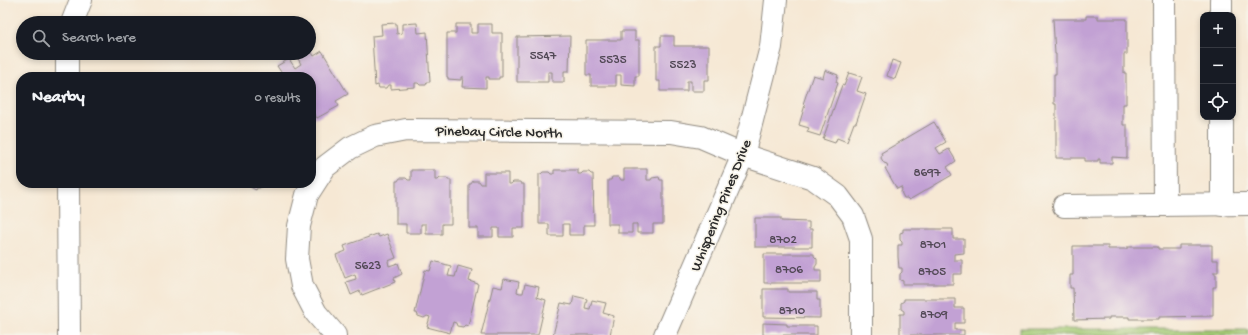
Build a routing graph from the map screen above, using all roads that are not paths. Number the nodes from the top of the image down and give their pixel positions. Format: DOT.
graph roads {
  1 [pos="81,0"];
  2 [pos="776,0"];
  3 [pos="1164,0"];
  4 [pos="1221,0"];
  5 [pos="1221,12"];
  6 [pos="75,16"];
  7 [pos="67,60"];
  8 [pos="67,72"];
  9 [pos="1222,120"];
  10 [pos="744,155"];
  11 [pos="316,181"];
  12 [pos="68,188"];
  13 [pos="312,188"];
  14 [pos="1222,204"];
  15 [pos="1248,204"];
  16 [pos="1165,205"];
  17 [pos="1064,206"];
  18 [pos="69,335"];
  19 [pos="335,335"];
  20 [pos="665,335"];
  21 [pos="861,335"];
  1 -- 6 [label="street"];
  2 -- 10 [label="street, Whispering Pines Drive"];
  3 -- 16 [label="street"];
  4 -- 5 [label="street"];
  7 -- 8 [label="street"];
  9 -- 14 [label="street"];
  10 -- 11 [label="street, Pinebay Circle North"];
  10 -- 20 [label="street, Whispering Pines Drive"];
  10 -- 21 [label="street, Pinebay Circle North"];
  12 -- 18 [label="street"];
  13 -- 19 [label="street, Pinebay Circle North"];
  14 -- 15 [label="street"];
  14 -- 16 [label="street"];
  16 -- 17 [label="street"];
}
